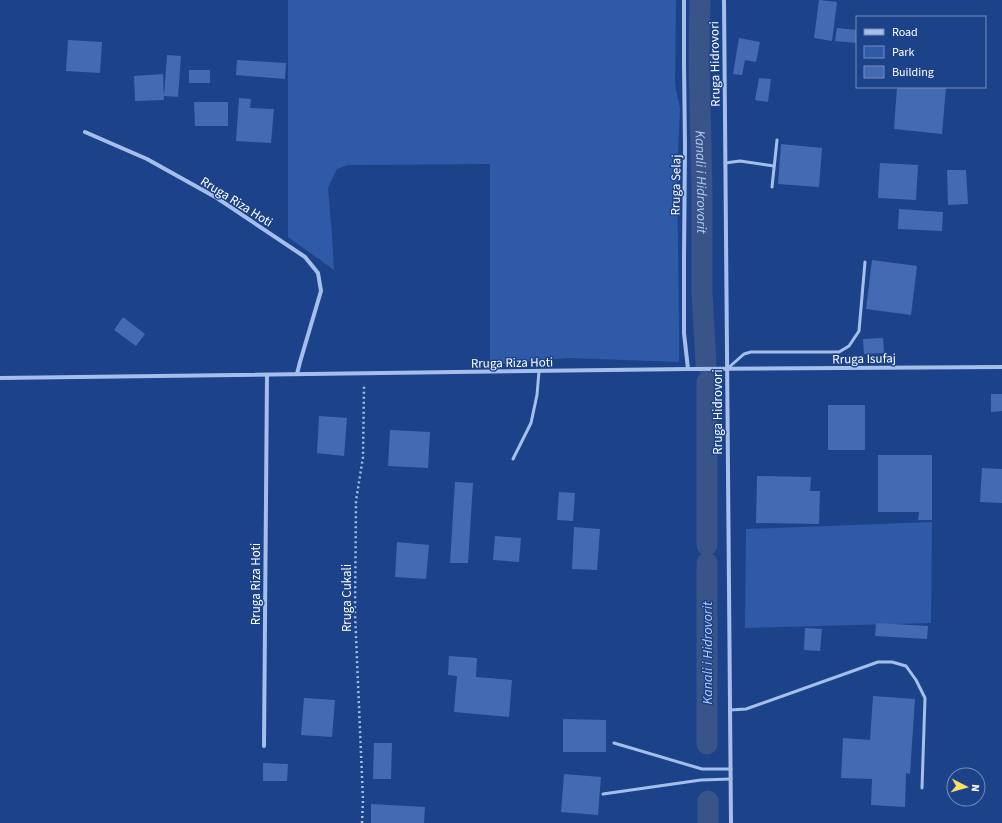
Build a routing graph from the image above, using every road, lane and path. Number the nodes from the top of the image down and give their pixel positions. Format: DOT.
graph roads {
  1 [pos="684,0"];
  2 [pos="724,0"];
  3 [pos="85,132"];
  4 [pos="777,140"];
  5 [pos="725,163"];
  6 [pos="774,166"];
  7 [pos="772,187"];
  8 [pos="865,262"];
  9 [pos="1002,367"];
  10 [pos="688,369"];
  11 [pos="727,369"];
  12 [pos="539,372"];
  13 [pos="364,373"];
  14 [pos="297,374"];
  15 [pos="267,375"];
  16 [pos="0,378"];
  17 [pos="513,459"];
  18 [pos="730,710"];
  19 [pos="614,744"];
  20 [pos="264,746"];
  21 [pos="731,769"];
  22 [pos="731,779"];
  23 [pos="922,788"];
  24 [pos="603,794"];
  25 [pos="362,823"];
  26 [pos="731,823"];
  1 -- 10 [label="street, Rruga Selaj"];
  2 -- 5 [label="street, Rruga Hidrovori"];
  3 -- 14 [label="street, Rruga Riza Hoti"];
  4 -- 6 [label="lane"];
  5 -- 6 [label="lane"];
  5 -- 11 [label="street, Rruga Hidrovori"];
  6 -- 7 [label="lane"];
  8 -- 11 [label="lane"];
  9 -- 11 [label="street, Rruga Isufaj"];
  10 -- 11 [label="street, Rruga Riza Hoti"];
  10 -- 12 [label="street, Rruga Riza Hoti"];
  11 -- 18 [label="street, Rruga Hidrovori"];
  12 -- 13 [label="street, Rruga Riza Hoti"];
  12 -- 17 [label="lane"];
  13 -- 14 [label="street, Rruga Riza Hoti"];
  13 -- 25 [label="path, Rruga Cukali"];
  14 -- 15 [label="street, Rruga Riza Hoti"];
  15 -- 16 [label="street, Rruga Riza Hoti"];
  15 -- 20 [label="street, Rruga Riza Hoti"];
  18 -- 21 [label="street, Rruga Hidrovori"];
  18 -- 23 [label="lane"];
  19 -- 21 [label="lane"];
  21 -- 22 [label="street, Rruga Hidrovori"];
  22 -- 24 [label="lane"];
  22 -- 26 [label="street, Rruga Hidrovori"];
}
